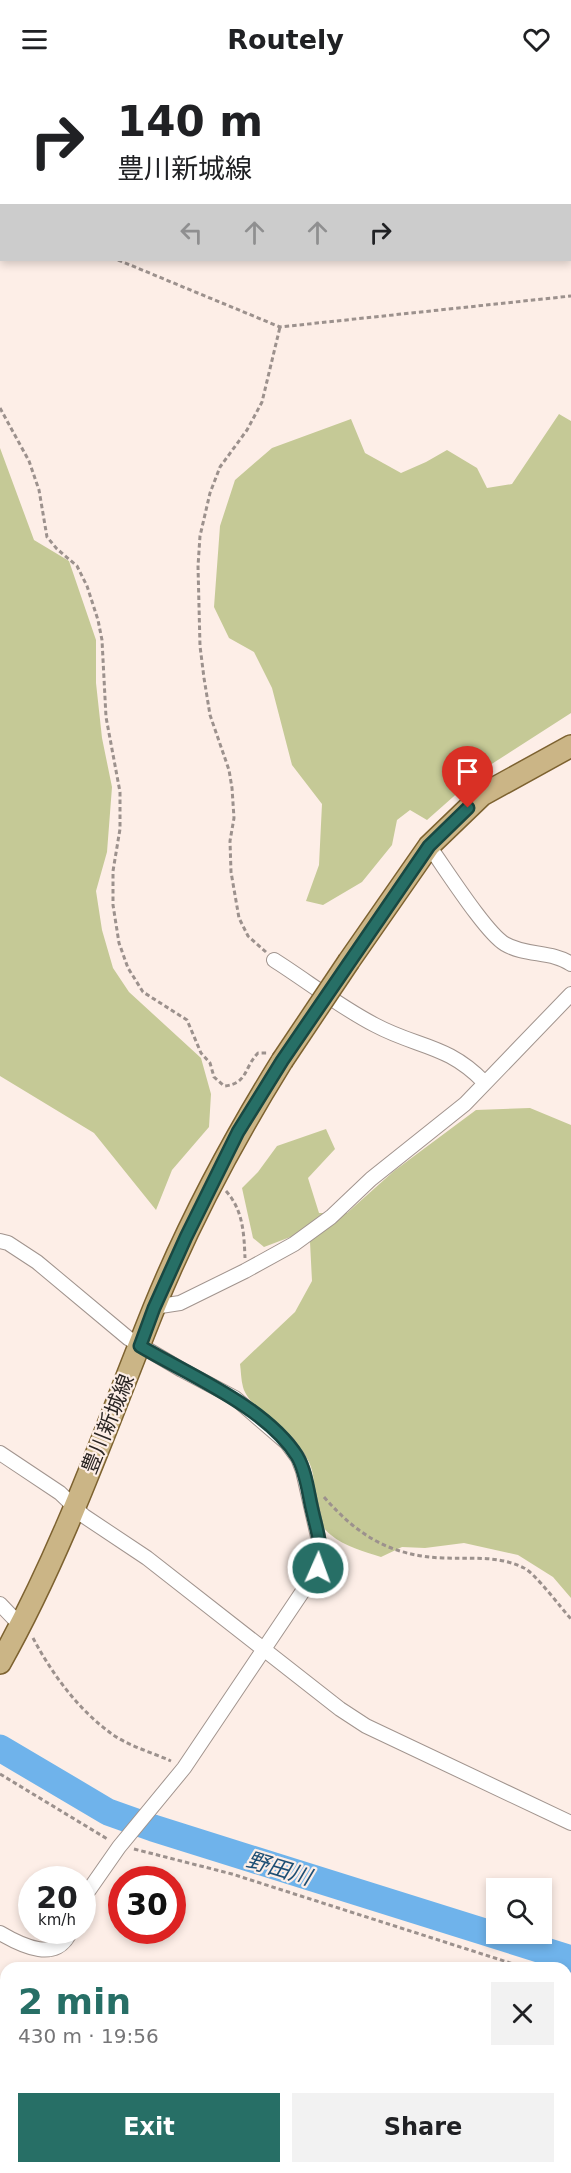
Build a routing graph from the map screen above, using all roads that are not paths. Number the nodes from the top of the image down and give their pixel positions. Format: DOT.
graph roads {
  1 [pos="571,746"];
  2 [pos="429,846"];
  3 [pos="274,960"];
  4 [pos="571,964"];
  5 [pos="571,994"];
  6 [pos="484,1082"];
  7 [pos="0,1241"];
  8 [pos="154,1308"];
  9 [pos="140,1346"];
  10 [pos="0,1453"];
  11 [pos="74,1506"];
  12 [pos="0,1604"];
  13 [pos="21,1626"];
  14 [pos="265,1649"];
  15 [pos="0,1663"];
  16 [pos="571,1823"];
  17 [pos="96,1880"];
  18 [pos="0,1933"];
  19 [pos="18,1941"];
  20 [pos="25,1944"];
  21 [pos="63,1944"];
  1 -- 2 [label="main road, 豊川新城線"];
  2 -- 4 [label="street"];
  2 -- 8 [label="main road, 豊川新城線, bridge"];
  3 -- 6 [label="street"];
  5 -- 6 [label="street"];
  6 -- 8 [label="street"];
  7 -- 9 [label="street"];
  8 -- 9 [label="main road, 豊川新城線"];
  9 -- 11 [label="main road, 豊川新城線"];
  9 -- 14 [label="street"];
  10 -- 11 [label="street"];
  11 -- 13 [label="main road, 豊川新城線"];
  11 -- 14 [label="street"];
  12 -- 13 [label="street"];
  13 -- 15 [label="main road, 豊川新城線"];
  14 -- 16 [label="street"];
  14 -- 17 [label="street"];
  18 -- 19 [label="street"];
  20 -- 21 [label="street"];
}
